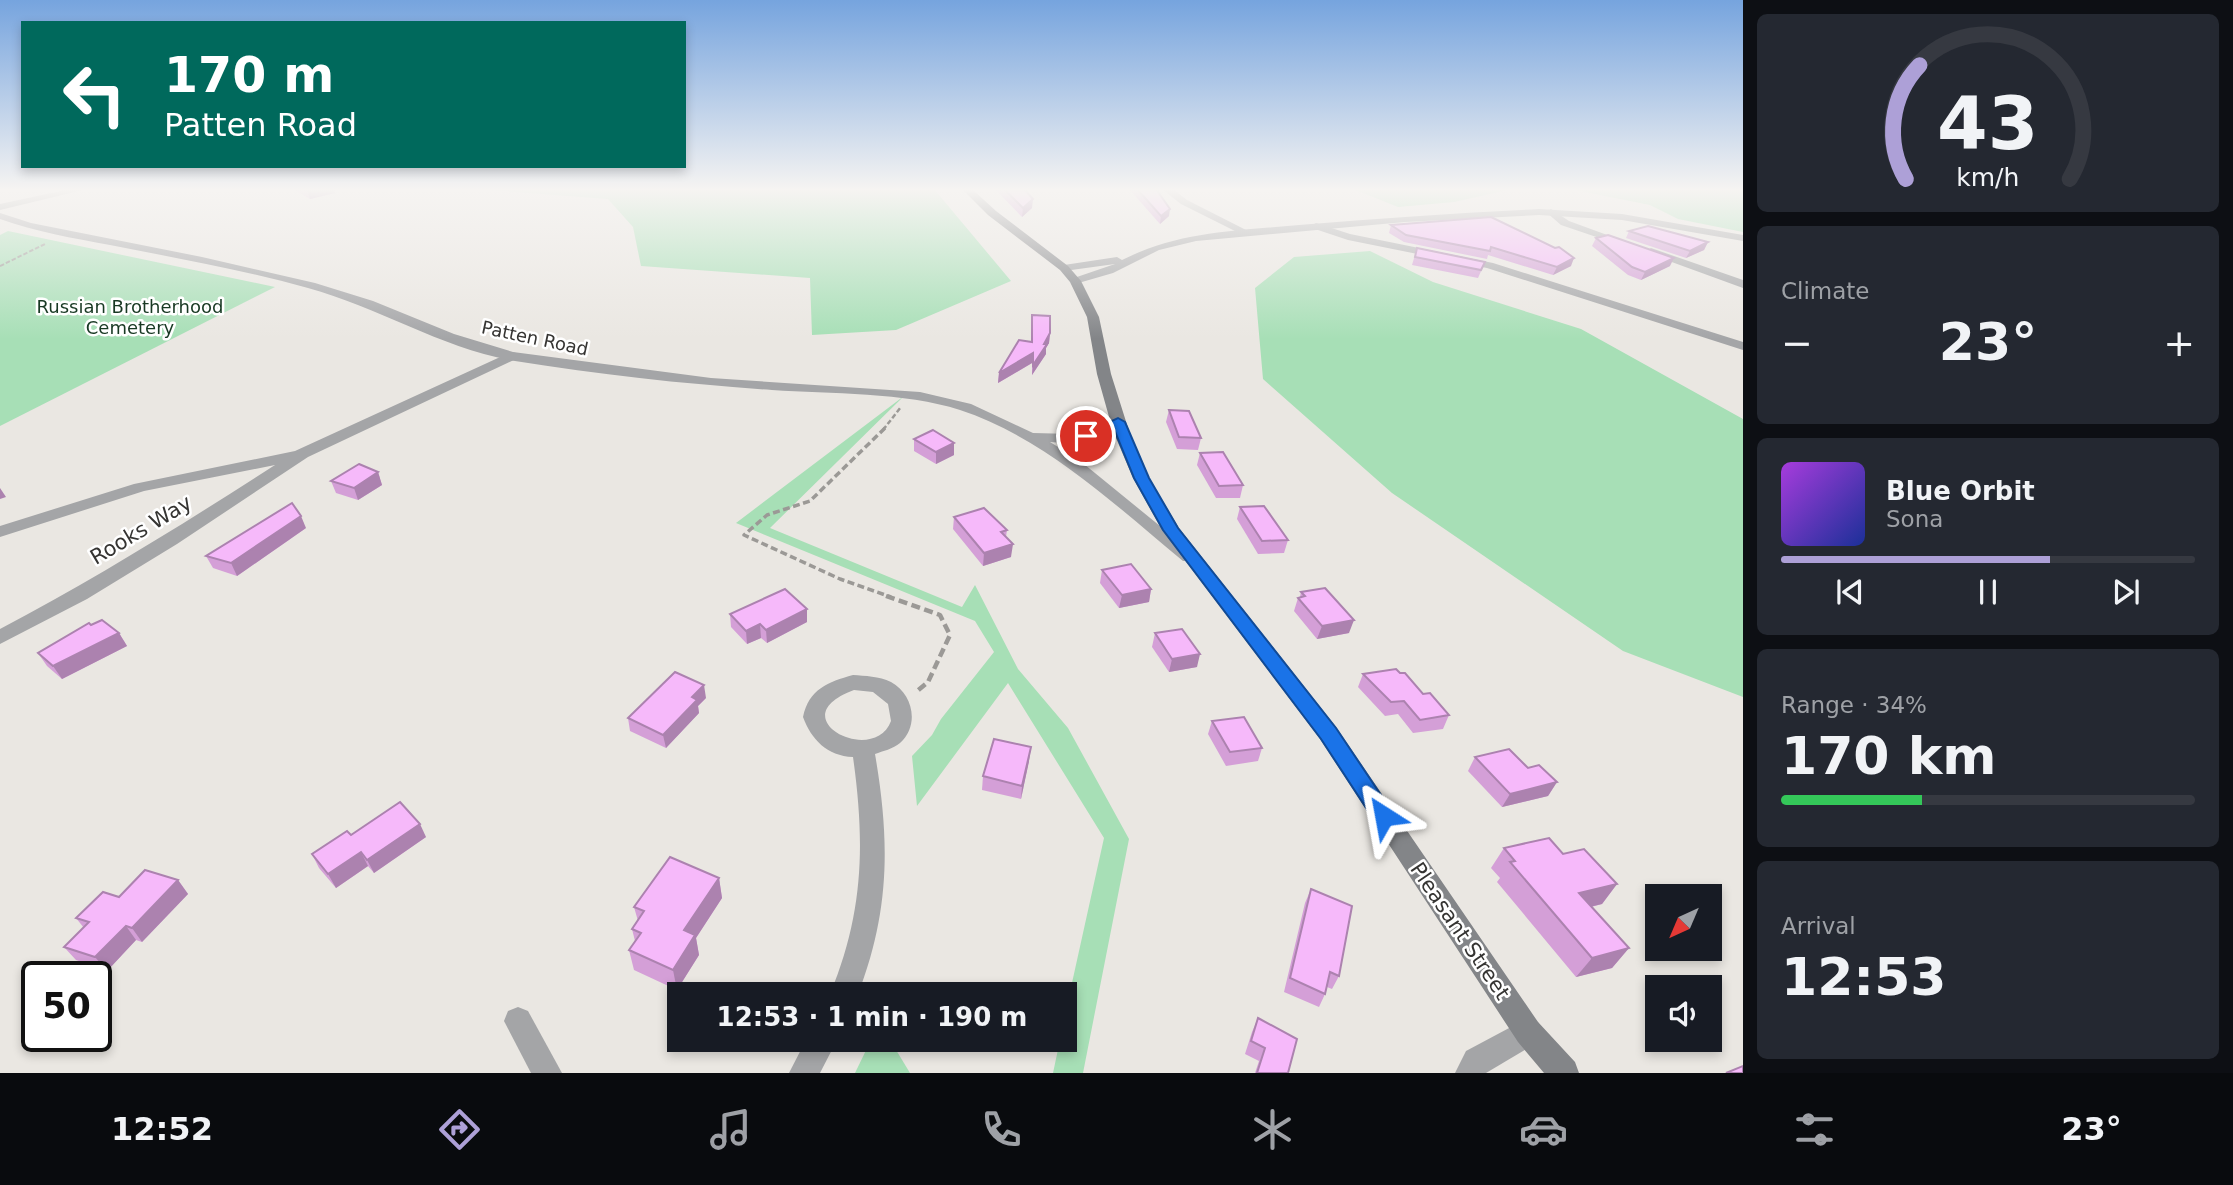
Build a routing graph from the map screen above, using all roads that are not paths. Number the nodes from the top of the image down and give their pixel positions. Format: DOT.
graph roads {
  1 [pos="91,239"];
  2 [pos="1025,239"];
  3 [pos="1192,239"];
  4 [pos="1358,239"];
  5 [pos="1611,239"];
  6 [pos="1069,274"];
  7 [pos="1743,284"];
  8 [pos="1743,346"];
  9 [pos="511,356"];
  10 [pos="1118,422"];
  11 [pos="1030,437"];
  12 [pos="302,454"];
  13 [pos="0,532"];
  14 [pos="1194,561"];
  15 [pos="0,637"];
  16 [pos="863,749"];
  17 [pos="849,982"];
  18 [pos="518,1021"];
  19 [pos="1528,1032"];
  20 [pos="815,1052"];
  21 [pos="547,1073"];
  22 [pos="804,1073"];
  23 [pos="1470,1073"];
  24 [pos="1564,1073"];
  1 -- 9 [label="street, Patten Road"];
  2 -- 6 [label="main road"];
  3 -- 6 [label="street"];
  4 -- 8 [label="street"];
  5 -- 7 [label="street"];
  6 -- 10 [label="main road, Pleasant Street"];
  9 -- 11 [label="street, Patten Road"];
  9 -- 12 [label="street, Rooks Way"];
  10 -- 11 [label="street, Patten Road"];
  10 -- 14 [label="main road, Pleasant Street"];
  11 -- 14 [label="street, Patten Road"];
  12 -- 13 [label="street, Rooks Way"];
  12 -- 15 [label="street, Rooks Way"];
  14 -- 19 [label="main road, Pleasant Street"];
  16 -- 16 [label="street"];
  16 -- 17 [label="street"];
  18 -- 21 [label="street"];
  19 -- 23 [label="street"];
  19 -- 24 [label="main road, Pleasant Street"];
  20 -- 22 [label="street"];
}
